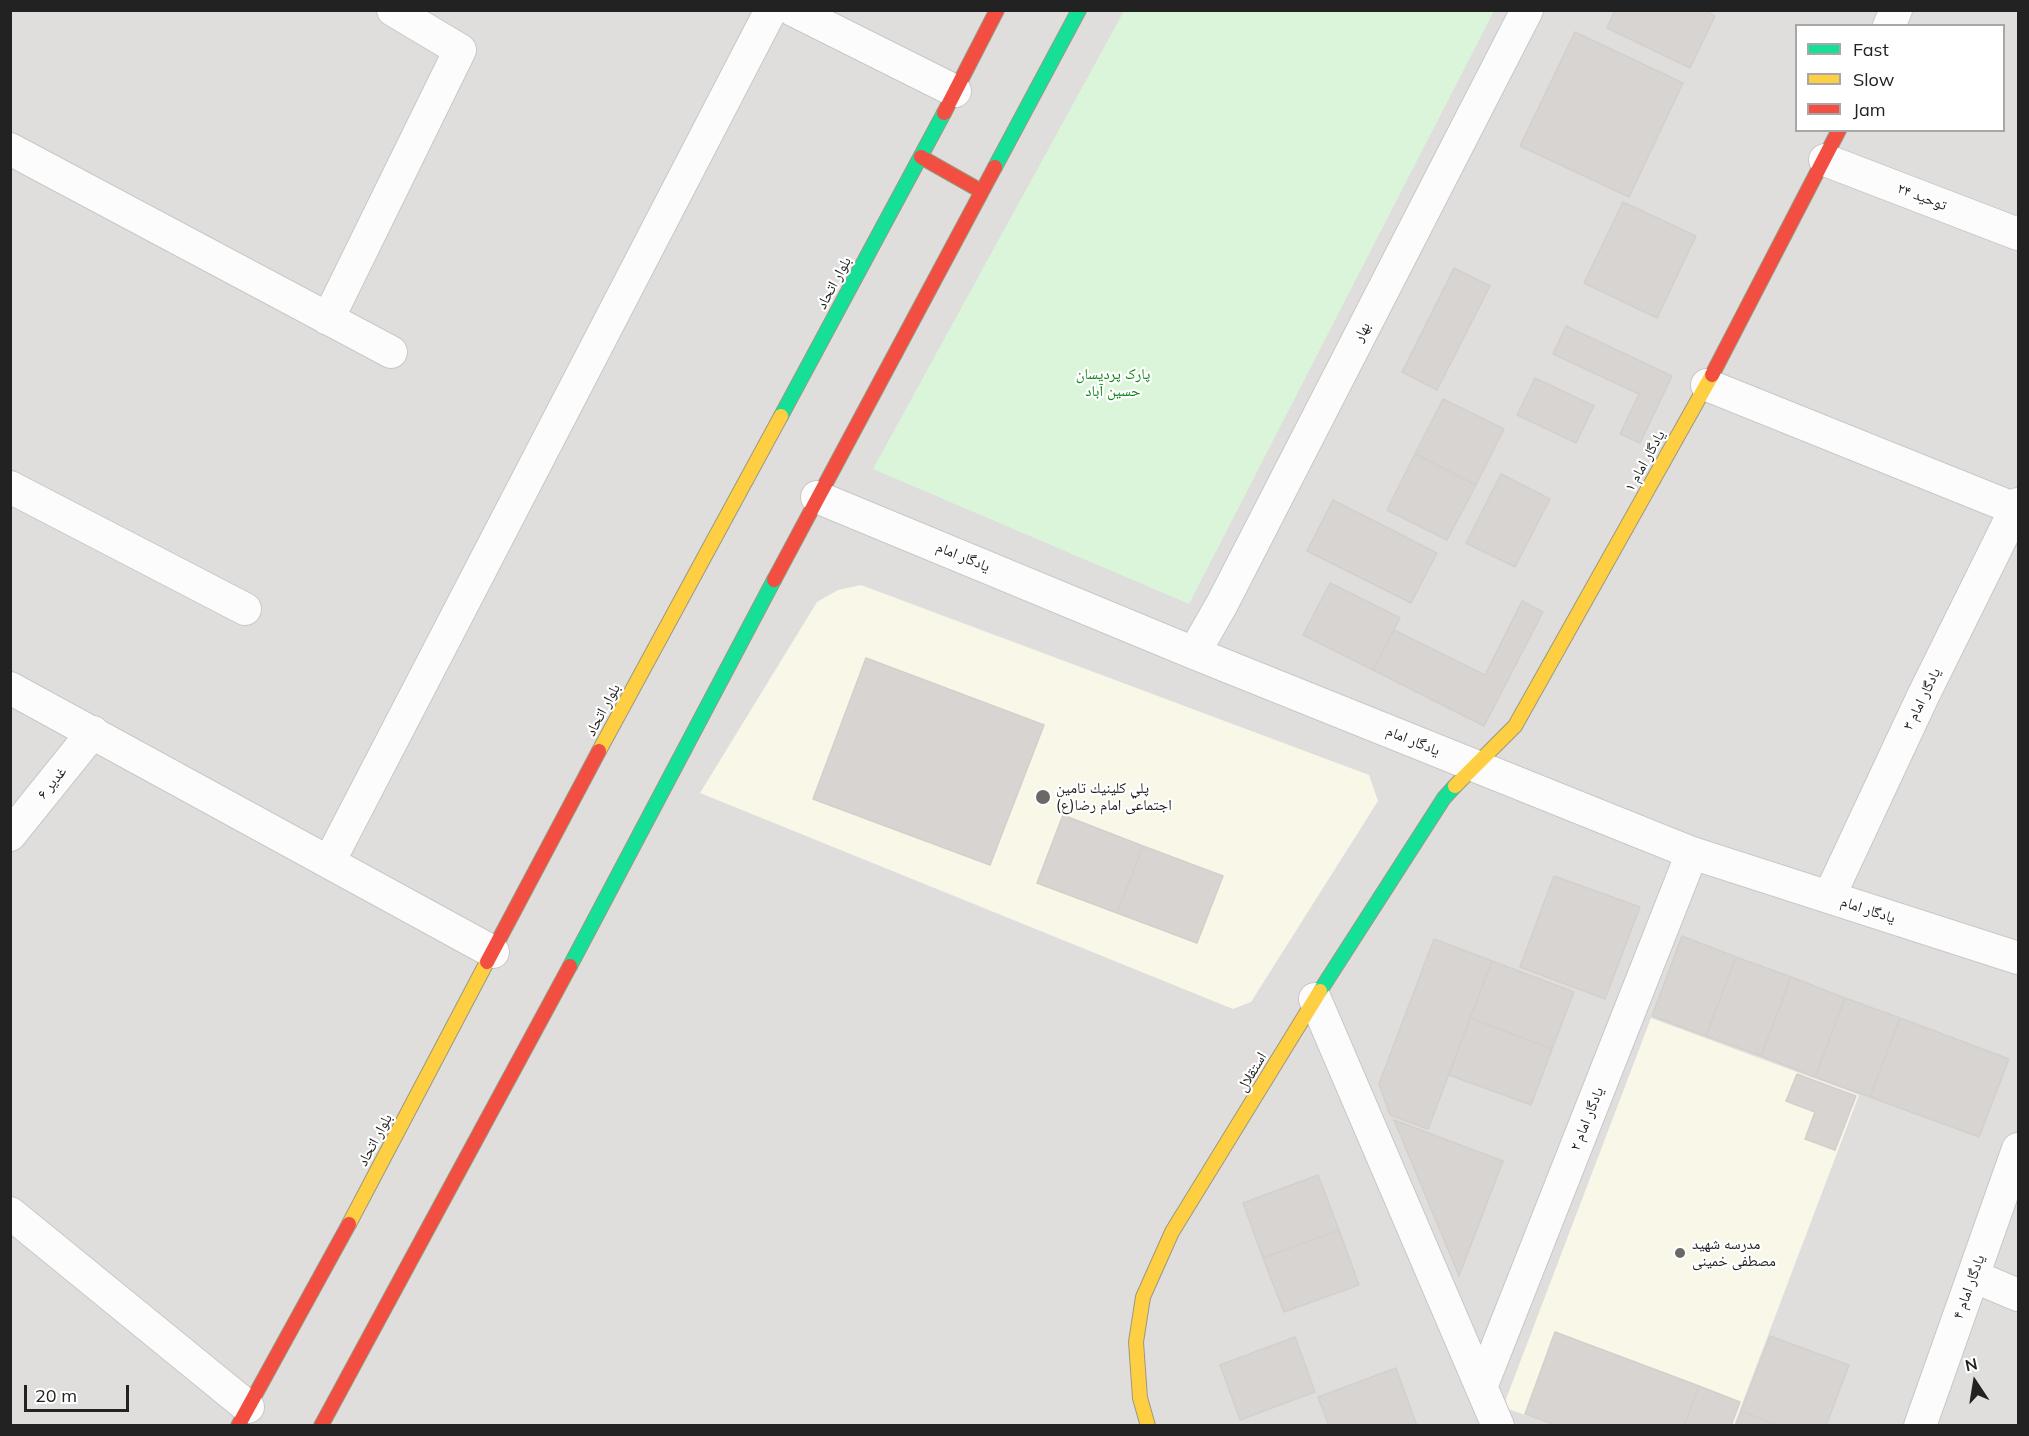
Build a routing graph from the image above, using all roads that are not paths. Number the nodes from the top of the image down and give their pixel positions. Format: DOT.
graph roads {
  1 [pos="393,10"];
  2 [pos="771,10"];
  3 [pos="793,10"];
  4 [pos="997,10"];
  5 [pos="1079,10"];
  6 [pos="1527,10"];
  7 [pos="1896,10"];
  8 [pos="1890,24"];
  9 [pos="955,91"];
  10 [pos="1838,132"];
  11 [pos="10,149"];
  12 [pos="921,157"];
  13 [pos="1825,160"];
  14 [pos="981,190"];
  15 [pos="2019,234"];
  16 [pos="328,319"];
  17 [pos="391,352"];
  18 [pos="1707,385"];
  19 [pos="10,487"];
  20 [pos="817,497"];
  21 [pos="2018,508"];
  22 [pos="245,609"];
  23 [pos="1194,652"];
  24 [pos="10,688"];
  25 [pos="93,732"];
  26 [pos="1476,767"];
  27 [pos="10,834"];
  28 [pos="1692,853"];
  29 [pos="329,862"];
  30 [pos="1829,897"];
  31 [pos="493,952"];
  32 [pos="2019,958"];
  33 [pos="1315,999"];
  34 [pos="2019,1149"];
  35 [pos="10,1214"];
  36 [pos="1973,1276"];
  37 [pos="2019,1295"];
  38 [pos="1482,1385"];
  39 [pos="243,1416"];
  40 [pos="321,1425"];
  41 [pos="1148,1425"];
  42 [pos="1498,1425"];
  43 [pos="1920,1425"];
  1 -- 16 [label="street"];
  2 -- 29 [label="street"];
  3 -- 9 [label="street"];
  4 -- 9 [label="street, بلوار اتحاد"];
  5 -- 14 [label="street"];
  6 -- 23 [label="street, بهار"];
  7 -- 8 [label="street"];
  9 -- 12 [label="street, بلوار اتحاد"];
  10 -- 13 [label="street, یادگار امام ۱"];
  11 -- 16 [label="street"];
  12 -- 14 [label="street"];
  12 -- 31 [label="street, بلوار اتحاد"];
  13 -- 15 [label="street, توحید ۲۴"];
  13 -- 18 [label="street, یادگار امام ۱"];
  14 -- 20 [label="street"];
  16 -- 17 [label="street"];
  18 -- 21 [label="street"];
  18 -- 26 [label="street, یادگار امام ۱"];
  19 -- 22 [label="street"];
  20 -- 23 [label="street, یادگار امام"];
  20 -- 40 [label="street"];
  21 -- 30 [label="street, یادگار امام ۳"];
  23 -- 26 [label="street, یادگار امام"];
  24 -- 25 [label="street"];
  25 -- 27 [label="street, غدیر ۶"];
  25 -- 29 [label="street"];
  26 -- 28 [label="street, یادگار امام"];
  26 -- 33 [label="street, استقلال"];
  28 -- 30 [label="street, یادگار امام"];
  28 -- 38 [label="street, یادگار امام ۲"];
  29 -- 31 [label="street"];
  30 -- 32 [label="street, یادگار امام"];
  31 -- 39 [label="street, بلوار اتحاد"];
  33 -- 38 [label="street"];
  33 -- 41 [label="street, استقلال"];
  34 -- 36 [label="street, یادگار امام ۴"];
  35 -- 39 [label="street"];
  36 -- 37 [label="street"];
  36 -- 43 [label="street, یادگار امام ۴"];
  38 -- 42 [label="street"];
}
